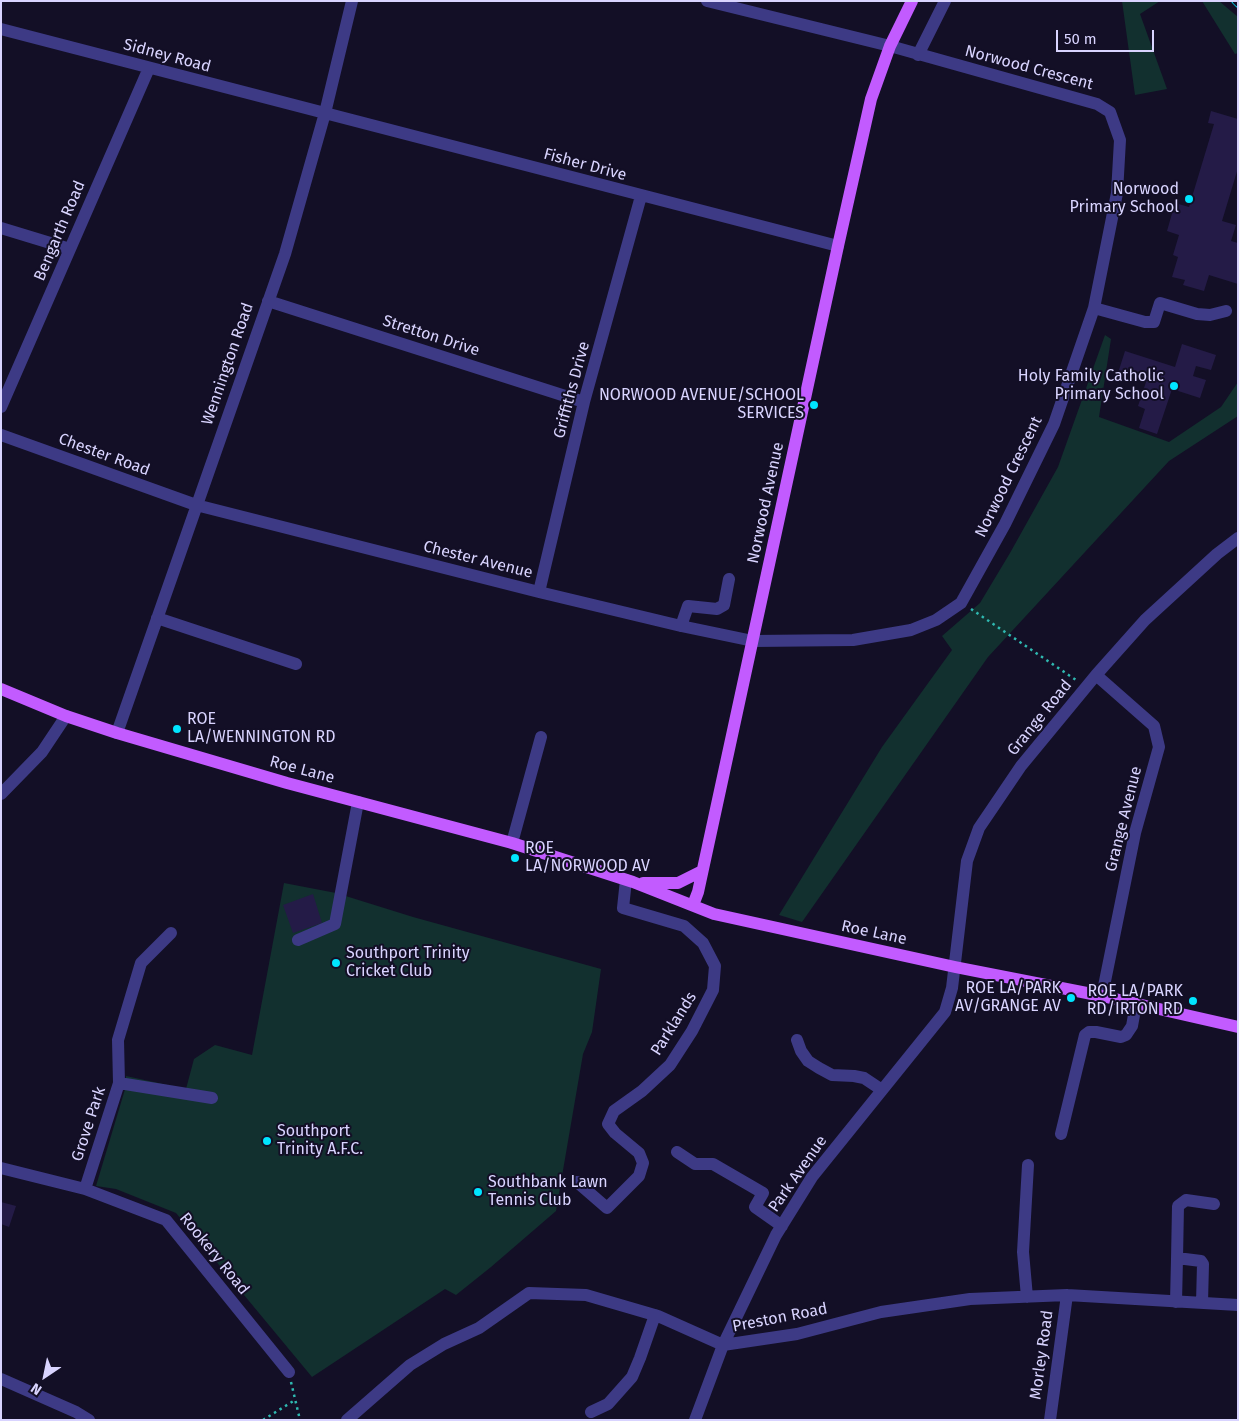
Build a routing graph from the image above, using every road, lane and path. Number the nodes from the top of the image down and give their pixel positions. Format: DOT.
graph roads {
  1 [pos="352,1"];
  2 [pos="707,1"];
  3 [pos="912,1"];
  4 [pos="945,1"];
  5 [pos="1,29"];
  6 [pos="890,46"];
  7 [pos="918,55"];
  8 [pos="149,68"];
  9 [pos="325,113"];
  10 [pos="641,196"];
  11 [pos="1,228"];
  12 [pos="838,246"];
  13 [pos="70,249"];
  14 [pos="268,301"];
  15 [pos="1094,308"];
  16 [pos="1226,311"];
  17 [pos="584,402"];
  18 [pos="1,407"];
  19 [pos="1,435"];
  20 [pos="196,506"];
  21 [pos="1238,538"];
  22 [pos="729,580"];
  23 [pos="540,592"];
  24 [pos="961,603"];
  25 [pos="157,618"];
  26 [pos="681,626"];
  27 [pos="753,641"];
  28 [pos="296,664"];
  29 [pos="1096,675"];
  30 [pos="1086,687"];
  31 [pos="1,690"];
  32 [pos="66,716"];
  33 [pos="116,733"];
  34 [pos="541,737"];
  35 [pos="1,794"];
  36 [pos="358,802"];
  37 [pos="512,843"];
  38 [pos="702,872"];
  39 [pos="630,881"];
  40 [pos="693,905"];
  41 [pos="171,933"];
  42 [pos="298,940"];
  43 [pos="955,967"];
  44 [pos="1102,996"];
  45 [pos="1136,1004"];
  46 [pos="1238,1027"];
  47 [pos="797,1040"];
  48 [pos="119,1083"];
  49 [pos="882,1090"];
  50 [pos="212,1098"];
  51 [pos="1062,1134"];
  52 [pos="677,1152"];
  53 [pos="1028,1165"];
  54 [pos="1,1168"];
  55 [pos="577,1182"];
  56 [pos="85,1189"];
  57 [pos="1214,1204"];
  58 [pos="782,1226"];
  59 [pos="1177,1259"];
  60 [pos="1067,1295"];
  61 [pos="1027,1296"];
  62 [pos="1176,1302"];
  63 [pos="1202,1303"];
  64 [pos="1238,1306"];
  65 [pos="655,1315"];
  66 [pos="723,1345"];
  67 [pos="289,1372"];
  68 [pos="1,1379"];
  69 [pos="296,1400"];
  70 [pos="592,1412"];
  71 [pos="89,1420"];
  72 [pos="263,1420"];
  73 [pos="300,1420"];
  74 [pos="347,1420"];
  75 [pos="695,1420"];
  76 [pos="1050,1420"];
  1 -- 9 [label="street, Wennington Road"];
  2 -- 6 [label="street, Norwood Crescent"];
  3 -- 6 [label="main road, Norwood Avenue"];
  4 -- 7 [label="street"];
  5 -- 8 [label="street, Sidney Road"];
  6 -- 7 [label="street, Norwood Crescent"];
  6 -- 12 [label="main road, Norwood Avenue"];
  7 -- 15 [label="street, Norwood Crescent"];
  8 -- 9 [label="street, Sidney Road"];
  8 -- 13 [label="street, Bengarth Road"];
  9 -- 10 [label="street, Fisher Drive"];
  9 -- 14 [label="street, Wennington Road"];
  10 -- 12 [label="street, Fisher Drive"];
  10 -- 17 [label="street, Griffiths Drive"];
  11 -- 13 [label="street"];
  12 -- 27 [label="main road, Norwood Avenue"];
  13 -- 18 [label="street, Bengarth Road"];
  14 -- 17 [label="street, Stretton Drive"];
  14 -- 20 [label="street, Wennington Road"];
  15 -- 16 [label="street"];
  15 -- 24 [label="street, Norwood Crescent"];
  17 -- 23 [label="street, Griffiths Drive"];
  19 -- 20 [label="street, Chester Road"];
  20 -- 23 [label="street, Chester Avenue"];
  20 -- 25 [label="street, Wennington Road"];
  21 -- 29 [label="street, Grange Road"];
  22 -- 26 [label="street"];
  23 -- 26 [label="street, Chester Avenue"];
  24 -- 27 [label="street, Norwood Crescent"];
  24 -- 30 [label="path"];
  25 -- 28 [label="street"];
  25 -- 33 [label="street, Wennington Road"];
  26 -- 27 [label="street, Chester Avenue"];
  27 -- 38 [label="main road, Norwood Avenue"];
  29 -- 30 [label="street, Grange Road"];
  29 -- 44 [label="street, Grange Avenue"];
  30 -- 43 [label="street, Grange Road"];
  31 -- 32 [label="main road, Roe Lane"];
  32 -- 33 [label="main road, Roe Lane"];
  32 -- 35 [label="street"];
  33 -- 36 [label="main road, Roe Lane"];
  34 -- 37 [label="street"];
  36 -- 37 [label="main road, Roe Lane"];
  36 -- 42 [label="street"];
  37 -- 39 [label="main road, Roe Lane"];
  38 -- 39 [label="main road"];
  38 -- 40 [label="main road, Norwood Avenue"];
  39 -- 40 [label="main road, Roe Lane"];
  39 -- 55 [label="street, Parklands"];
  40 -- 43 [label="main road, Roe Lane"];
  41 -- 48 [label="street, Grove Park"];
  43 -- 44 [label="main road, Roe Lane"];
  43 -- 49 [label="street, Park Avenue"];
  44 -- 45 [label="main road, Roe Lane"];
  45 -- 46 [label="main road, Roe Lane"];
  45 -- 51 [label="street"];
  47 -- 49 [label="street"];
  48 -- 50 [label="street"];
  48 -- 56 [label="street, Grove Park"];
  49 -- 58 [label="street, Park Avenue"];
  52 -- 58 [label="street"];
  53 -- 61 [label="street"];
  54 -- 56 [label="street, Rookery Road"];
  56 -- 67 [label="street, Rookery Road"];
  57 -- 59 [label="street"];
  58 -- 66 [label="street, Park Avenue"];
  59 -- 62 [label="street"];
  59 -- 63 [label="street"];
  60 -- 61 [label="street, Preston Road"];
  60 -- 62 [label="street, Preston Road"];
  60 -- 76 [label="street, Morley Road"];
  61 -- 66 [label="street, Preston Road"];
  62 -- 63 [label="street, Preston Road"];
  63 -- 64 [label="street, Preston Road"];
  65 -- 66 [label="street, Preston Road"];
  65 -- 70 [label="street"];
  65 -- 74 [label="street, Preston Road"];
  66 -- 75 [label="street, Park Avenue"];
  67 -- 69 [label="path"];
  68 -- 71 [label="street"];
  69 -- 72 [label="path"];
  69 -- 73 [label="path"];
}
